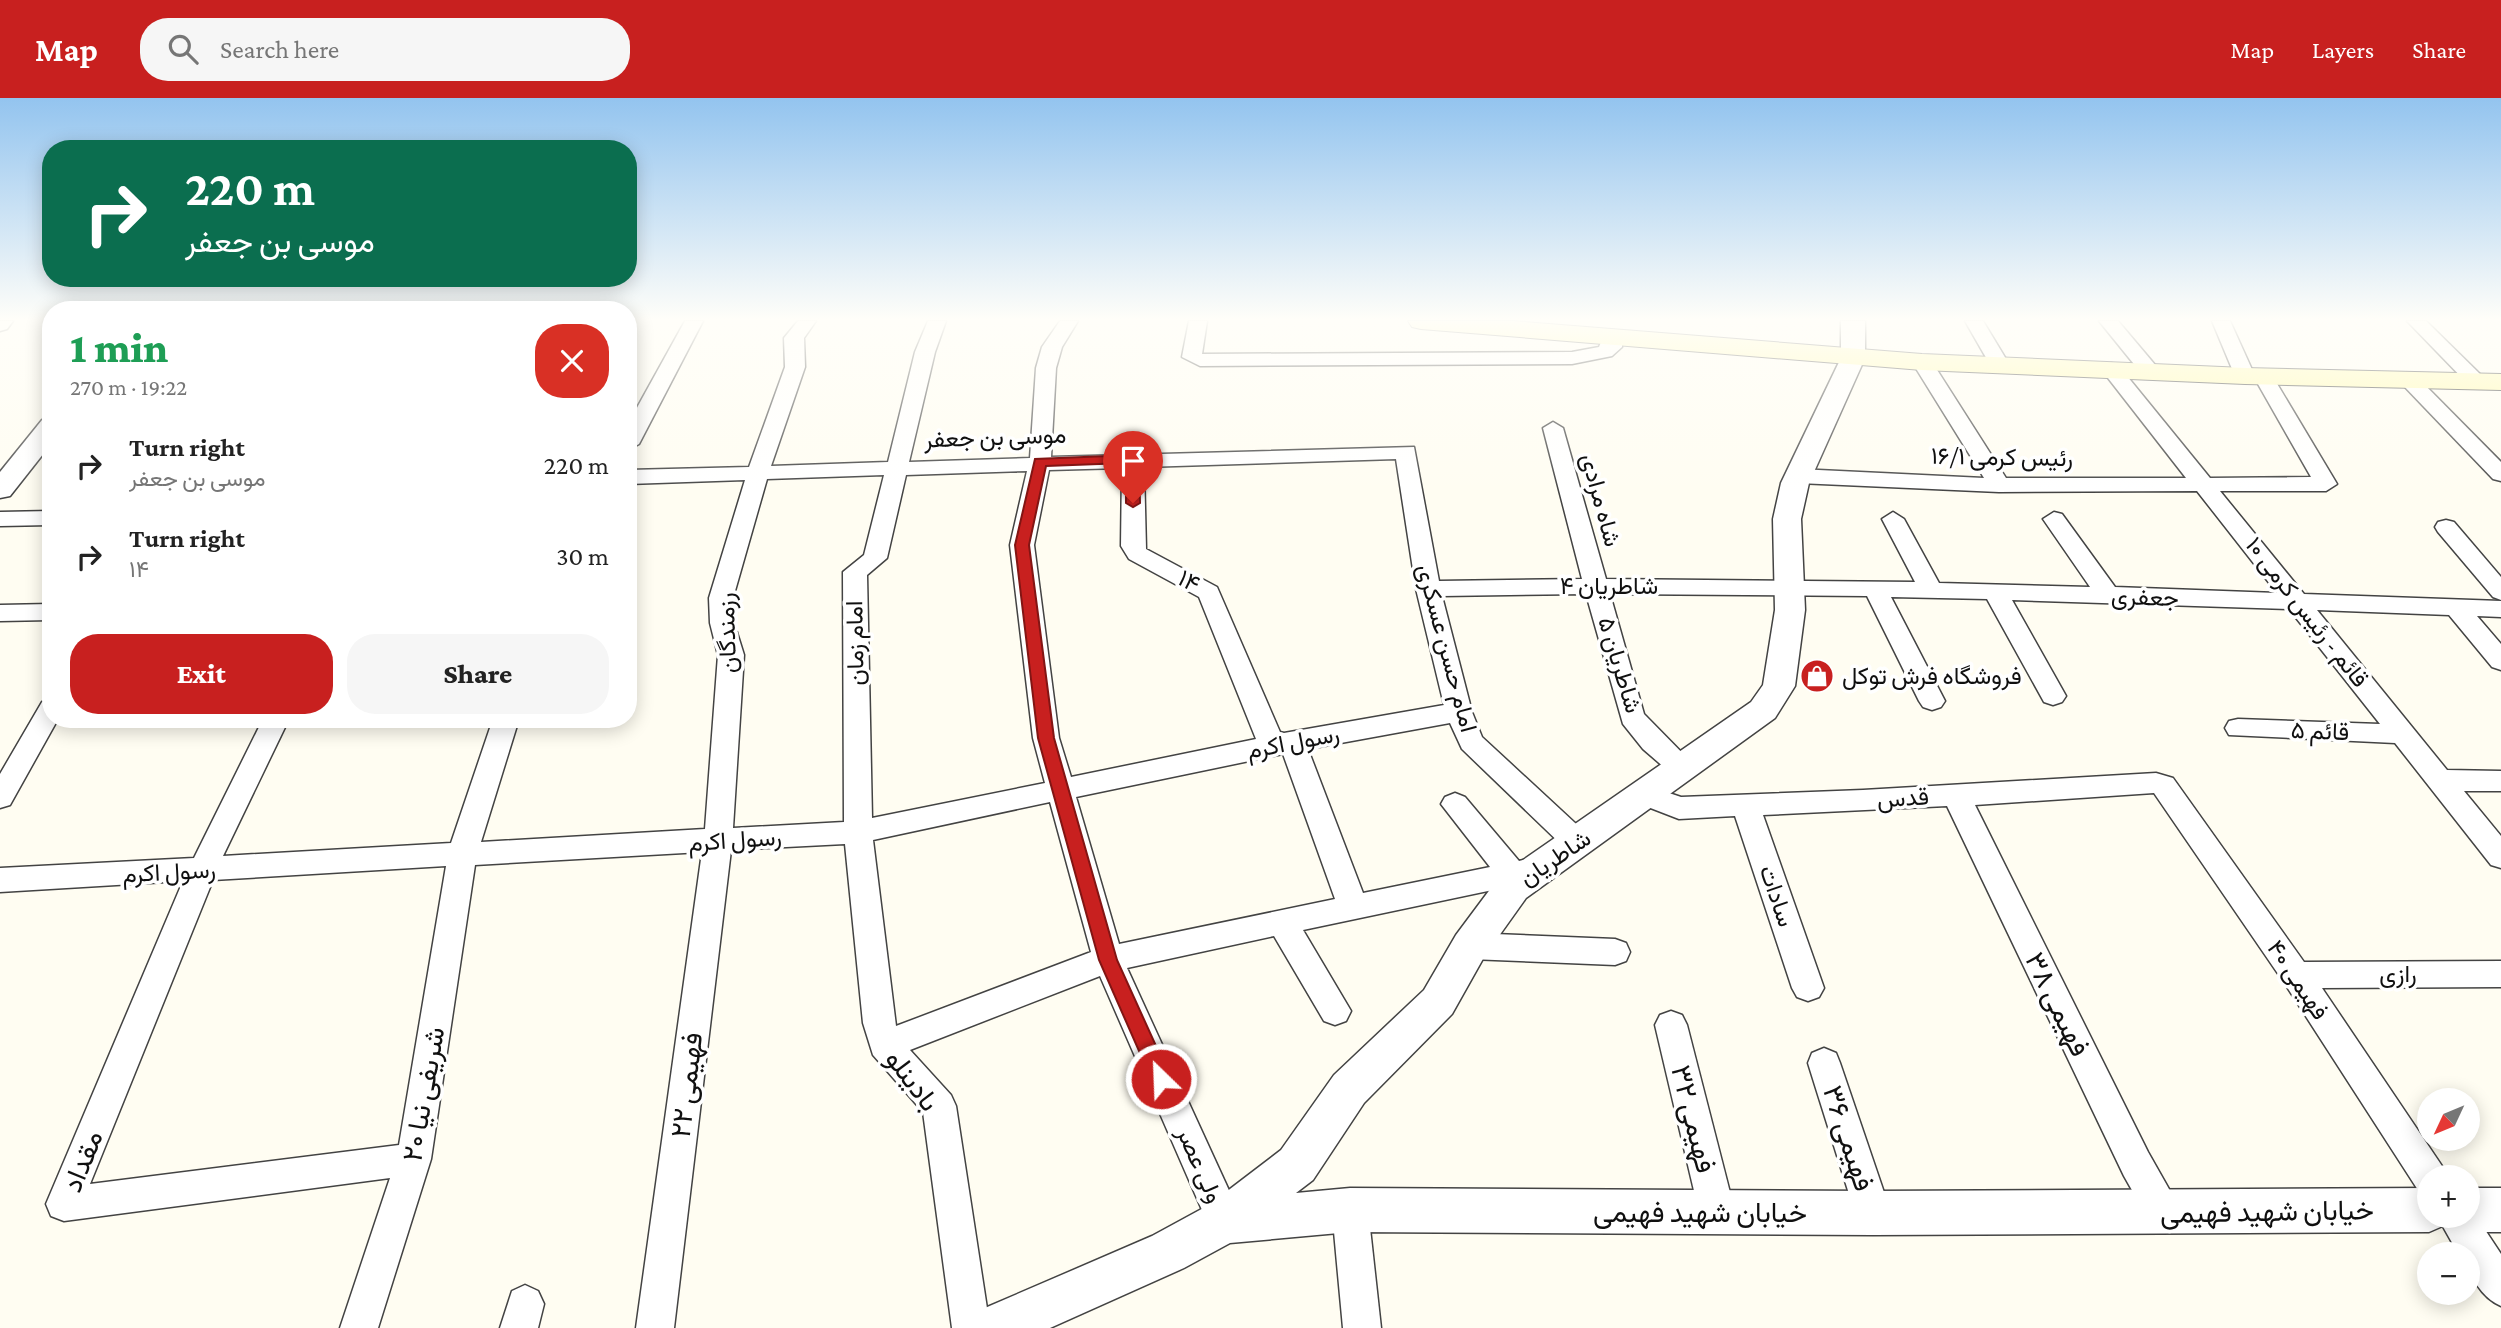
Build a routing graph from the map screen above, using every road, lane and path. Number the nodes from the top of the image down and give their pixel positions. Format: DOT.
graph roads {
  1 [pos="663,378"];
  2 [pos="791,378"];
  3 [pos="919,378"];
  4 [pos="1045,378"];
  5 [pos="1843,378"];
  6 [pos="1932,378"];
  7 [pos="2119,378"];
  8 [pos="2256,378"];
  9 [pos="2377,378"];
  10 [pos="2408,379"];
  11 [pos="2488,381"];
  12 [pos="637,427"];
  13 [pos="1553,428"];
  14 [pos="42,437"];
  15 [pos="1406,452"];
  16 [pos="1133,459"];
  17 [pos="1040,462"];
  18 [pos="899,467"];
  19 [pos="758,471"];
  20 [pos="2501,474"];
  21 [pos="1798,476"];
  22 [pos="637,477"];
  23 [pos="2206,484"];
  24 [pos="1999,485"];
  25 [pos="0,490"];
  26 [pos="42,518"];
  27 [pos="0,519"];
  28 [pos="1893,519"];
  29 [pos="2054,519"];
  30 [pos="2446,527"];
  31 [pos="1596,585"];
  32 [pos="1789,587"];
  33 [pos="1428,589"];
  34 [pos="1876,590"];
  35 [pos="1932,591"];
  36 [pos="2501,592"];
  37 [pos="1996,593"];
  38 [pos="2109,596"];
  39 [pos="2298,601"];
  40 [pos="2456,607"];
  41 [pos="2501,609"];
  42 [pos="42,612"];
  43 [pos="0,613"];
  44 [pos="2501,661"];
  45 [pos="2053,696"];
  46 [pos="1933,701"];
  47 [pos="1459,712"];
  48 [pos="42,725"];
  49 [pos="272,728"];
  50 [pos="503,728"];
  51 [pos="2238,728"];
  52 [pos="2403,734"];
  53 [pos="1285,743"];
  54 [pos="1683,768"];
  55 [pos="2439,780"];
  56 [pos="2501,781"];
  57 [pos="2164,785"];
  58 [pos="1060,790"];
  59 [pos="1645,795"];
  60 [pos="1956,795"];
  61 [pos="0,798"];
  62 [pos="1455,804"];
  63 [pos="1745,805"];
  64 [pos="858,832"];
  65 [pos="718,841"];
  66 [pos="1578,843"];
  67 [pos="462,855"];
  68 [pos="2501,856"];
  69 [pos="202,870"];
  70 [pos="1523,871"];
  71 [pos="0,880"];
  72 [pos="1354,909"];
  73 [pos="1283,924"];
  74 [pos="1470,946"];
  75 [pos="1615,952"];
  76 [pos="1108,960"];
  77 [pos="2501,974"];
  78 [pos="2296,975"];
  79 [pos="1808,988"];
  80 [pos="1335,1011"];
  81 [pos="1671,1025"];
  82 [pos="885,1045"];
  83 [pos="1824,1063"];
  84 [pos="414,1159"];
  85 [pos="2421,1165"];
  86 [pos="1350,1210"];
  87 [pos="2417,1210"];
  88 [pos="2480,1210"];
  89 [pos="2501,1210"];
  90 [pos="1717,1212"];
  91 [pos="2164,1212"];
  92 [pos="1873,1213"];
  93 [pos="1225,1222"];
  94 [pos="2463,1228"];
  95 [pos="2501,1287"];
  96 [pos="359,1328"];
  97 [pos="654,1328"];
  98 [pos="971,1328"];
  99 [pos="995,1328"];
  100 [pos="1362,1328"];
  1 -- 12 [label="street"];
  2 -- 19 [label="street, رزمندگان"];
  3 -- 18 [label="street"];
  4 -- 17 [label="street"];
  5 -- 21 [label="street, شاطریان"];
  6 -- 24 [label="street"];
  7 -- 23 [label="street, قائم - رئیس کرمی ۱۰"];
  8 -- 23 [label="street, رئیس کرمی ۱۶/۱"];
  9 -- 10 [label="main road"];
  10 -- 11 [label="main road"];
  10 -- 20 [label="street"];
  13 -- 31 [label="street, شاه مرادی"];
  14 -- 25 [label="street"];
  15 -- 16 [label="street, موسی بن جعفر"];
  15 -- 33 [label="street, امام حسن عسکری"];
  16 -- 17 [label="street, موسی بن جعفر"];
  16 -- 53 [label="street, ۱۴"];
  17 -- 18 [label="street, موسی بن جعفر"];
  17 -- 58 [label="street, ولی عصر"];
  18 -- 19 [label="street, موسی بن جعفر"];
  18 -- 64 [label="street, امام زمان"];
  19 -- 22 [label="street, موسی بن جعفر"];
  19 -- 65 [label="street, رزمندگان"];
  21 -- 24 [label="street, رئیس کرمی ۱۶/۱"];
  21 -- 32 [label="street, شاطریان"];
  23 -- 24 [label="street, رئیس کرمی ۱۶/۱"];
  23 -- 39 [label="street, قائم - رئیس کرمی ۱۰"];
  26 -- 27 [label="street"];
  28 -- 35 [label="street"];
  29 -- 38 [label="street"];
  30 -- 36 [label="street"];
  31 -- 32 [label="street, شاطریان ۴"];
  31 -- 33 [label="street, شاطریان ۴"];
  31 -- 54 [label="street, شاطریان ۵"];
  32 -- 34 [label="street, جعفری"];
  32 -- 54 [label="street, شاطریان"];
  33 -- 47 [label="street, امام حسن عسکری"];
  34 -- 35 [label="street, جعفری"];
  34 -- 46 [label="street"];
  35 -- 37 [label="street, جعفری"];
  37 -- 38 [label="street, جعفری"];
  37 -- 45 [label="street"];
  38 -- 39 [label="street, جعفری"];
  39 -- 40 [label="street, جعفری"];
  39 -- 52 [label="street, قائم - رئیس کرمی ۱۰"];
  40 -- 41 [label="street, جعفری"];
  40 -- 44 [label="street"];
  42 -- 43 [label="street"];
  47 -- 53 [label="street, رسول اکرم"];
  47 -- 66 [label="street, امام حسن عسکری"];
  48 -- 61 [label="street"];
  49 -- 69 [label="street"];
  50 -- 67 [label="street, ۲۰ شریفی نیا"];
  51 -- 52 [label="street, قائم ۵"];
  52 -- 55 [label="street, قائم - رئیس کرمی ۱۰"];
  53 -- 58 [label="street, رسول اکرم"];
  53 -- 72 [label="street"];
  54 -- 59 [label="street, شاطریان"];
  55 -- 56 [label="street"];
  55 -- 68 [label="street, قائم - رئیس کرمی ۱۰"];
  57 -- 60 [label="street, قدس"];
  57 -- 78 [label="street, فهیمی ۴۰"];
  58 -- 64 [label="street, رسول اکرم"];
  58 -- 76 [label="street, ولی عصر"];
  59 -- 63 [label="street, قدس"];
  59 -- 66 [label="street, شاطریان"];
  60 -- 63 [label="street, قدس"];
  60 -- 91 [label="street, فهیمی ۳۸"];
  62 -- 70 [label="street"];
  63 -- 79 [label="street, سادات"];
  64 -- 65 [label="street, رسول اکرم"];
  64 -- 82 [label="street, بادینلو"];
  65 -- 67 [label="street, رسول اکرم"];
  65 -- 97 [label="street, فهیمی ۲۲"];
  66 -- 70 [label="street, شاطریان"];
  67 -- 69 [label="street, رسول اکرم"];
  67 -- 84 [label="street, ۲۰ شریفی نیا"];
  69 -- 71 [label="street, رسول اکرم"];
  69 -- 84 [label="street, مقداد"];
  70 -- 72 [label="street"];
  70 -- 74 [label="street, شاطریان"];
  72 -- 73 [label="street"];
  73 -- 76 [label="street"];
  73 -- 80 [label="street"];
  74 -- 75 [label="street"];
  74 -- 93 [label="street, شاطریان"];
  76 -- 82 [label="street"];
  76 -- 93 [label="street, ولی عصر"];
  77 -- 78 [label="street, رازی"];
  78 -- 85 [label="street, فهیمی ۴۰"];
  81 -- 90 [label="street, فهیمی ۳۲"];
  82 -- 98 [label="street, بادینلو"];
  83 -- 92 [label="street, فهیمی ۳۶"];
  84 -- 96 [label="street, ۲۰ شریفی نیا"];
  86 -- 90 [label="street, خیابان شهید فهیمی"];
  86 -- 93 [label="street, خیابان شهید فهیمی"];
  86 -- 100 [label="street"];
  87 -- 91 [label="street, خیابان شهید فهیمی"];
  88 -- 89 [label="street"];
  90 -- 92 [label="street, خیابان شهید فهیمی"];
  91 -- 92 [label="street, خیابان شهید فهیمی"];
  93 -- 99 [label="street, خیابان شهید فهیمی"];
  94 -- 95 [label="street"];
}
